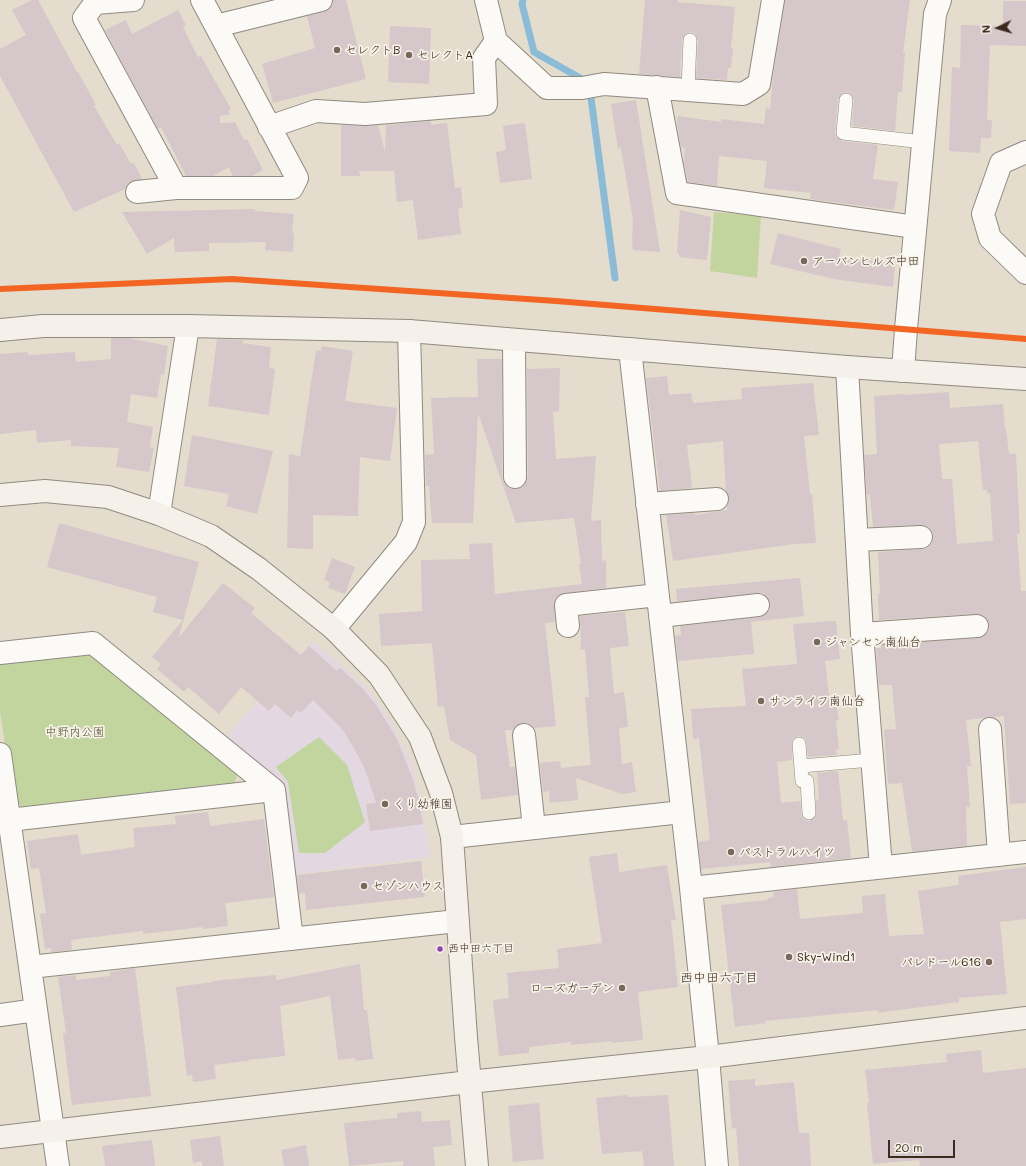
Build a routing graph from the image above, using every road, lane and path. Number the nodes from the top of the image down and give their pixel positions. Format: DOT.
graph roads {
  1 [pos="133,0"];
  2 [pos="202,0"];
  3 [pos="321,0"];
  4 [pos="486,0"];
  5 [pos="773,0"];
  6 [pos="940,0"];
  7 [pos="216,26"];
  8 [pos="690,40"];
  9 [pos="496,41"];
  10 [pos="657,88"];
  11 [pos="688,90"];
  12 [pos="846,100"];
  13 [pos="269,127"];
  14 [pos="923,142"];
  15 [pos="1026,152"];
  16 [pos="176,188"];
  17 [pos="137,192"];
  18 [pos="915,227"];
  19 [pos="1026,273"];
  20 [pos="188,326"];
  21 [pos="0,330"];
  22 [pos="409,331"];
  23 [pos="514,340"];
  24 [pos="630,349"];
  25 [pos="847,367"];
  26 [pos="903,371"];
  27 [pos="1026,380"];
  28 [pos="515,477"];
  29 [pos="0,495"];
  30 [pos="718,499"];
  31 [pos="647,504"];
  32 [pos="159,514"];
  33 [pos="921,537"];
  34 [pos="857,540"];
  35 [pos="659,605"];
  36 [pos="758,605"];
  37 [pos="568,626"];
  38 [pos="977,626"];
  39 [pos="334,629"];
  40 [pos="862,634"];
  41 [pos="0,653"];
  42 [pos="990,729"];
  43 [pos="524,735"];
  44 [pos="800,744"];
  45 [pos="0,754"];
  46 [pos="872,760"];
  47 [pos="801,766"];
  48 [pos="274,790"];
  49 [pos="5,808"];
  50 [pos="682,812"];
  51 [pos="809,813"];
  52 [pos="534,828"];
  53 [pos="452,837"];
  54 [pos="1026,852"];
  55 [pos="999,854"];
  56 [pos="880,867"];
  57 [pos="691,888"];
  58 [pos="458,921"];
  59 [pos="292,939"];
  60 [pos="30,967"];
  61 [pos="36,1010"];
  62 [pos="0,1015"];
  63 [pos="1026,1018"];
  64 [pos="708,1057"];
  65 [pos="469,1082"];
  66 [pos="53,1131"];
  67 [pos="0,1137"];
  68 [pos="58,1166"];
  69 [pos="477,1166"];
  70 [pos="717,1166"];
  1 -- 16 [label="street"];
  2 -- 7 [label="street"];
  3 -- 7 [label="street"];
  4 -- 9 [label="street"];
  5 -- 11 [label="street"];
  6 -- 14 [label="street"];
  7 -- 13 [label="street"];
  8 -- 11 [label="lane"];
  9 -- 10 [label="street"];
  9 -- 13 [label="street"];
  10 -- 11 [label="street"];
  10 -- 18 [label="street"];
  12 -- 14 [label="lane"];
  13 -- 16 [label="street"];
  14 -- 18 [label="street"];
  15 -- 19 [label="street"];
  16 -- 17 [label="street"];
  18 -- 26 [label="street"];
  20 -- 21 [label="street"];
  20 -- 22 [label="street"];
  20 -- 32 [label="street"];
  22 -- 23 [label="street"];
  22 -- 39 [label="street"];
  23 -- 24 [label="street"];
  23 -- 28 [label="street"];
  24 -- 25 [label="street"];
  24 -- 31 [label="street"];
  25 -- 26 [label="street"];
  25 -- 34 [label="street"];
  26 -- 27 [label="street"];
  29 -- 32 [label="street"];
  30 -- 31 [label="street"];
  31 -- 35 [label="street"];
  32 -- 39 [label="street"];
  33 -- 34 [label="street"];
  34 -- 40 [label="street"];
  35 -- 36 [label="street"];
  35 -- 37 [label="street"];
  35 -- 50 [label="street"];
  38 -- 40 [label="street"];
  39 -- 53 [label="street"];
  40 -- 46 [label="street"];
  41 -- 48 [label="street"];
  42 -- 55 [label="street"];
  43 -- 52 [label="street"];
  44 -- 47 [label="lane"];
  45 -- 49 [label="street"];
  46 -- 47 [label="lane"];
  46 -- 56 [label="street"];
  47 -- 51 [label="lane"];
  48 -- 49 [label="street"];
  48 -- 59 [label="street"];
  49 -- 60 [label="street"];
  50 -- 52 [label="street"];
  50 -- 57 [label="street"];
  52 -- 53 [label="street"];
  53 -- 58 [label="street"];
  54 -- 55 [label="street"];
  55 -- 56 [label="street"];
  56 -- 57 [label="street"];
  57 -- 64 [label="street"];
  58 -- 59 [label="street"];
  58 -- 65 [label="street"];
  59 -- 60 [label="street"];
  60 -- 61 [label="street"];
  61 -- 62 [label="street"];
  61 -- 66 [label="street"];
  63 -- 64 [label="street"];
  64 -- 65 [label="street"];
  64 -- 70 [label="street"];
  65 -- 66 [label="street"];
  65 -- 69 [label="street"];
  66 -- 67 [label="street"];
  66 -- 68 [label="street"];
}
